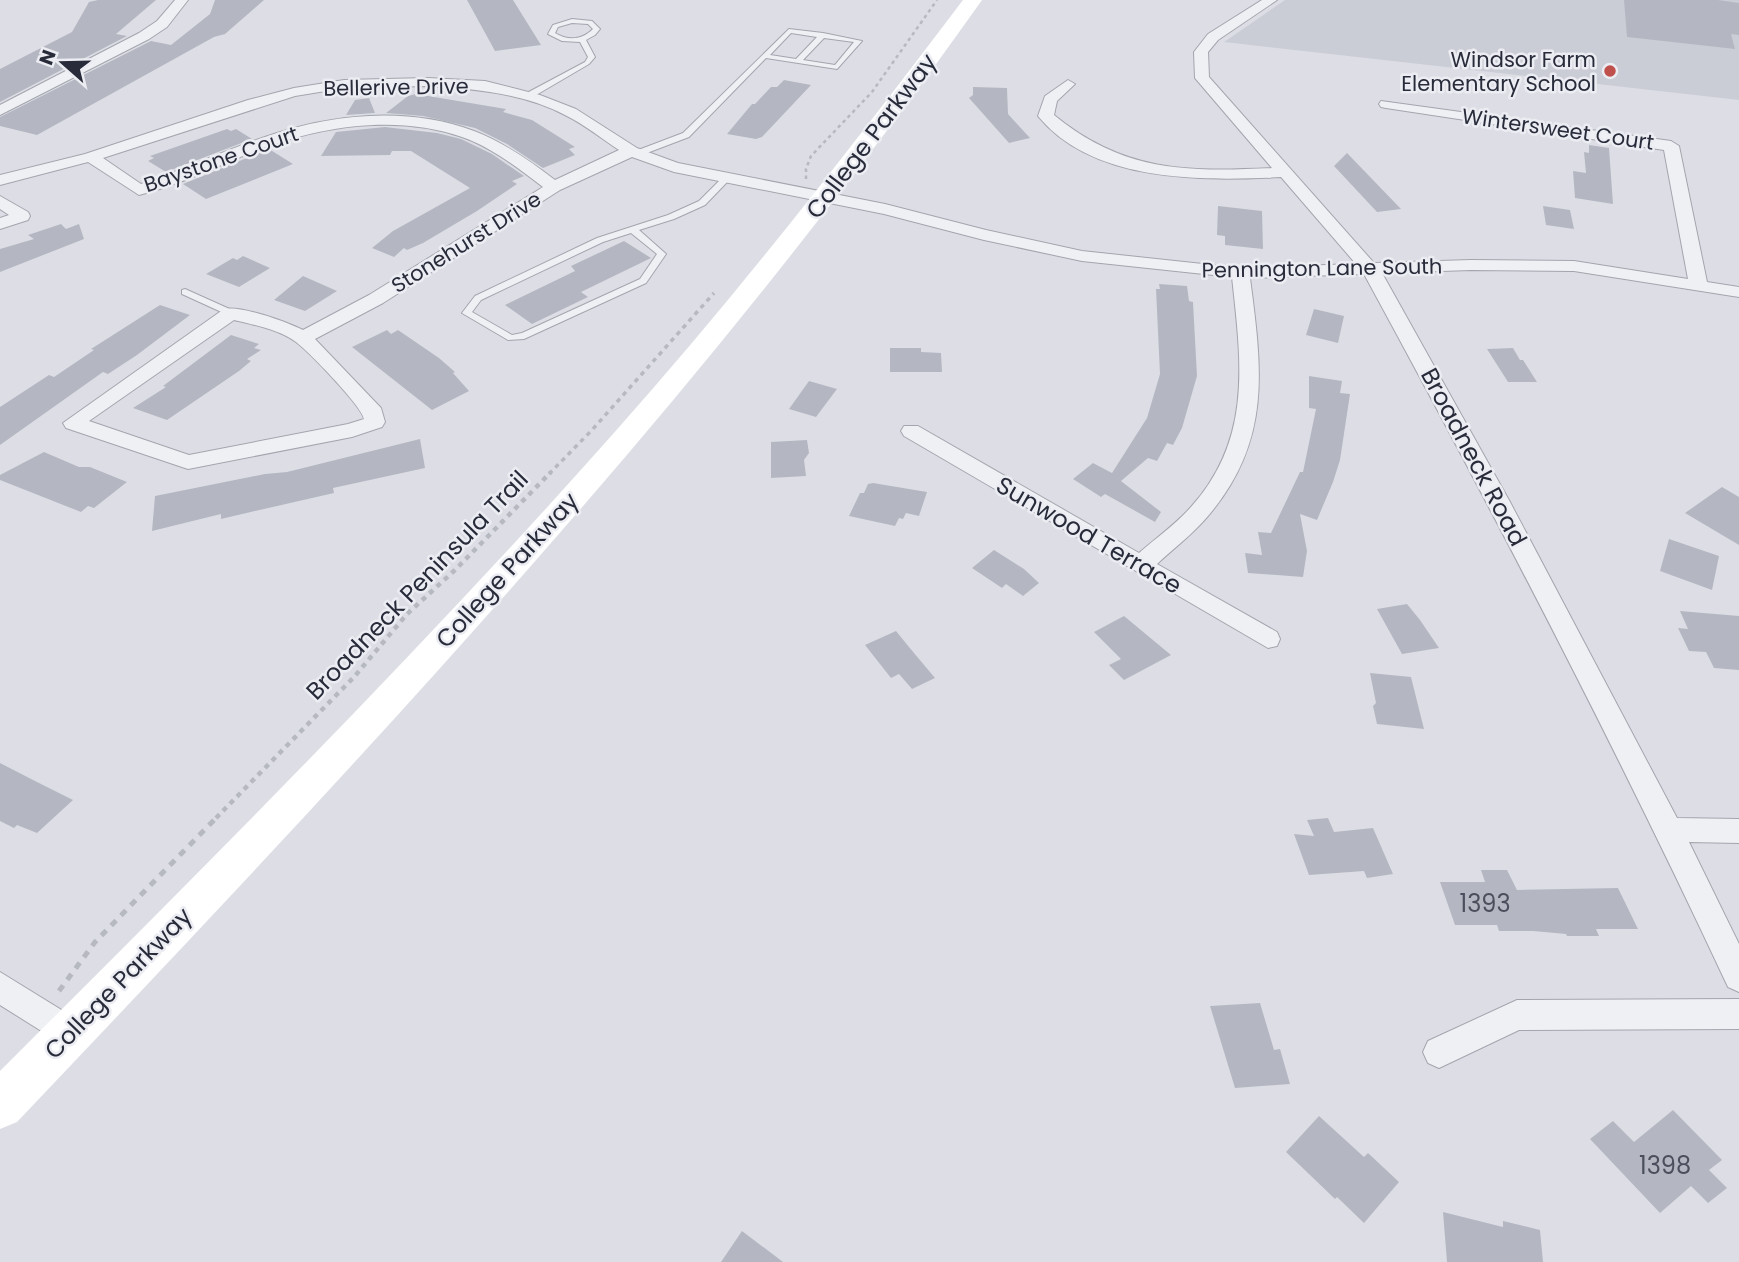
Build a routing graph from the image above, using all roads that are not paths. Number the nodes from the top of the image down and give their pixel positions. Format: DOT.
graph roads {
  1 [pos="182,0"];
  2 [pos="973,0"];
  3 [pos="1271,0"];
  4 [pos="823,35"];
  5 [pos="582,39"];
  6 [pos="765,56"];
  7 [pos="798,61"];
  8 [pos="1068,84"];
  9 [pos="528,96"];
  10 [pos="1387,104"];
  11 [pos="0,111"];
  12 [pos="634,153"];
  13 [pos="92,157"];
  14 [pos="1286,172"];
  15 [pos="727,178"];
  16 [pos="0,180"];
  17 [pos="554,187"];
  18 [pos="816,190"];
  19 [pos="0,201"];
  20 [pos="0,224"];
  21 [pos="633,230"];
  22 [pos="1371,270"];
  23 [pos="1240,273"];
  24 [pos="1699,286"];
  25 [pos="186,292"];
  26 [pos="1739,292"];
  27 [pos="231,313"];
  28 [pos="303,338"];
  29 [pos="911,431"];
  30 [pos="1141,565"];
  31 [pos="1268,639"];
  32 [pos="1669,830"];
  33 [pos="1739,831"];
  34 [pos="1739,977"];
  35 [pos="0,987"];
  36 [pos="1739,1014"];
  37 [pos="70,1033"];
  38 [pos="1439,1052"];
  39 [pos="0,1105"];
  1 -- 11 [label="street"];
  2 -- 18 [label="main road, College Parkway"];
  3 -- 14 [label="street, Broadneck Road"];
  4 -- 6 [label="lane"];
  4 -- 7 [label="lane"];
  4 -- 7 [label="lane"];
  5 -- 5 [label="lane"];
  5 -- 9 [label="lane"];
  6 -- 7 [label="lane"];
  6 -- 12 [label="lane"];
  8 -- 14 [label="street"];
  9 -- 12 [label="street, Bellerive Drive"];
  9 -- 13 [label="street, Bellerive Drive"];
  10 -- 24 [label="street, Wintersweet Court"];
  12 -- 15 [label="street, Bellerive Drive"];
  12 -- 17 [label="street, Stonehurst Drive"];
  13 -- 16 [label="street, Bellerive Drive"];
  13 -- 17 [label="street, Baystone Court"];
  14 -- 22 [label="street, Broadneck Road"];
  15 -- 18 [label="street, Bellerive Drive"];
  15 -- 21 [label="lane"];
  17 -- 28 [label="street, Stonehurst Drive"];
  18 -- 23 [label="street, Pennington Lane South"];
  18 -- 37 [label="main road, College Parkway"];
  19 -- 20 [label="street"];
  21 -- 21 [label="lane"];
  22 -- 23 [label="street, Pennington Lane South"];
  22 -- 24 [label="street, Pennington Lane South"];
  22 -- 32 [label="street, Broadneck Road"];
  23 -- 30 [label="street"];
  24 -- 26 [label="street, Pennington Lane South"];
  25 -- 27 [label="lane"];
  27 -- 28 [label="street"];
  27 -- 28 [label="street"];
  29 -- 30 [label="street, Sunwood Terrace"];
  30 -- 31 [label="street, Sunwood Terrace"];
  32 -- 33 [label="street"];
  32 -- 34 [label="street, Broadneck Road"];
  35 -- 37 [label="street"];
  36 -- 38 [label="street"];
  37 -- 39 [label="main road, College Parkway"];
}
